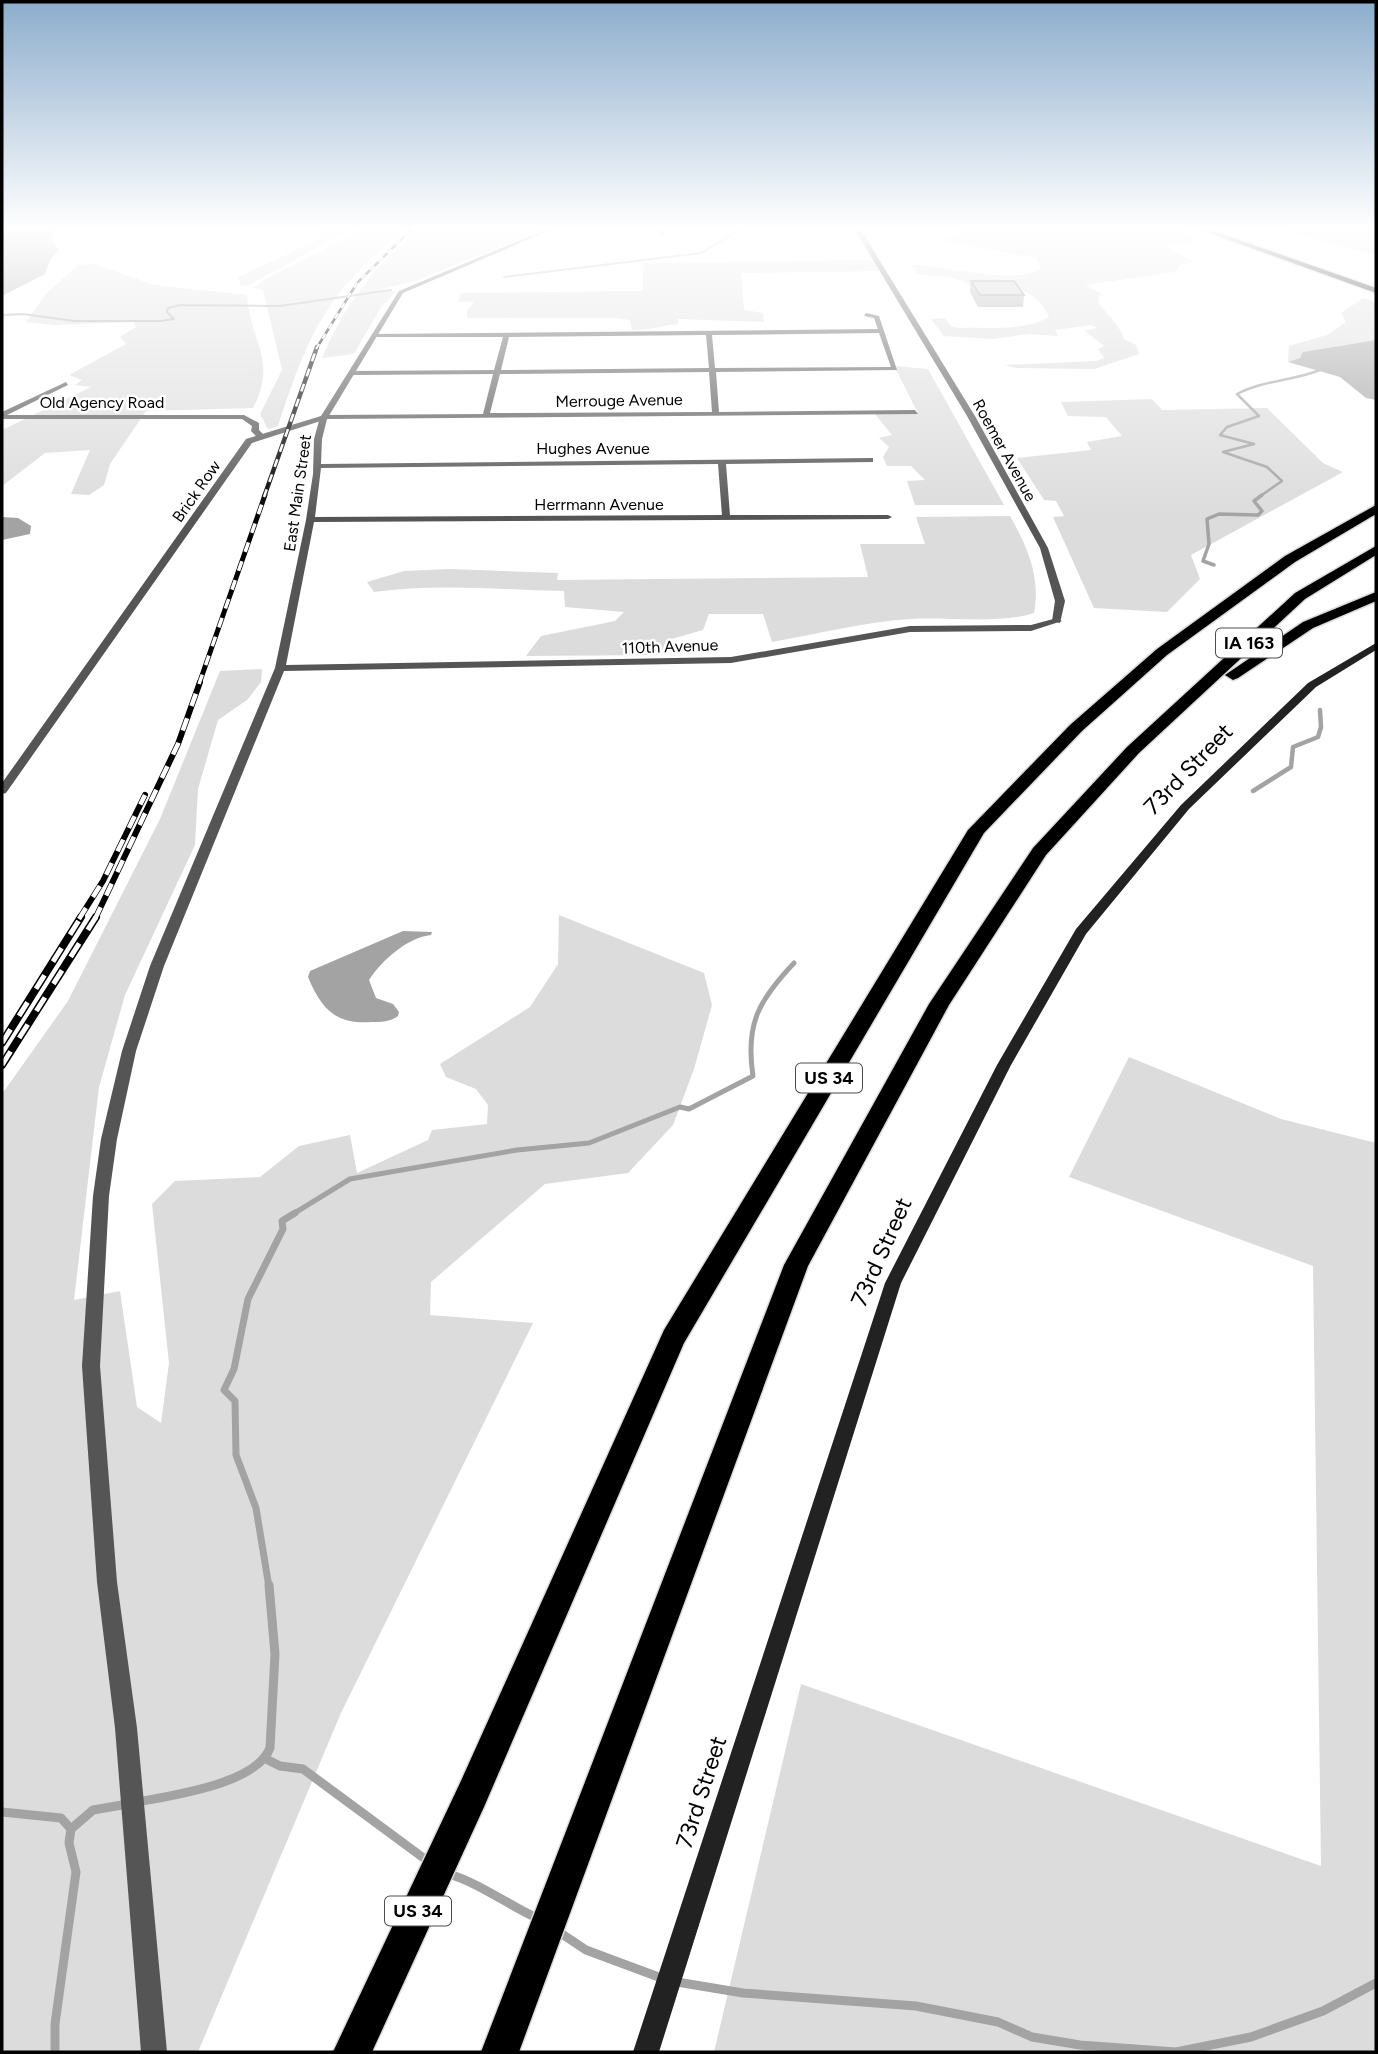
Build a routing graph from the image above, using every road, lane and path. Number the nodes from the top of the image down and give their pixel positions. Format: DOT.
graph roads {
  1 [pos="379,326"];
  2 [pos="879,326"];
  3 [pos="916,326"];
  4 [pos="880,331"];
  5 [pos="709,333"];
  6 [pos="507,334"];
  7 [pos="373,336"];
  8 [pos="712,370"];
  9 [pos="497,372"];
  10 [pos="352,373"];
  11 [pos="66,384"];
  12 [pos="915,412"];
  13 [pos="716,414"];
  14 [pos="486,416"];
  15 [pos="324,417"];
  16 [pos="261,436"];
  17 [pos="870,460"];
  18 [pos="722,461"];
  19 [pos="317,466"];
  20 [pos="1376,509"];
  21 [pos="888,517"];
  22 [pos="726,518"];
  23 [pos="310,520"];
  24 [pos="1376,551"];
  25 [pos="1376,596"];
  26 [pos="1057,621"];
  27 [pos="1376,646"];
  28 [pos="280,668"];
  29 [pos="1133,750"];
  30 [pos="2,791"];
  31 [pos="359,2039"];
  32 [pos="154,2052"];
  33 [pos="500,2052"];
  34 [pos="646,2052"];
  1 -- 7 [label="street, East Main Street"];
  2 -- 4 [label="street"];
  3 -- 26 [label="street, Roemer Avenue"];
  4 -- 5 [label="street"];
  4 -- 8 [label="street"];
  5 -- 6 [label="street"];
  5 -- 8 [label="street"];
  6 -- 7 [label="street"];
  6 -- 9 [label="street"];
  7 -- 10 [label="street, East Main Street"];
  8 -- 9 [label="street"];
  8 -- 13 [label="street"];
  9 -- 10 [label="street"];
  9 -- 14 [label="street"];
  10 -- 15 [label="street, East Main Street"];
  11 -- 16 [label="street, Old Agency Road"];
  12 -- 13 [label="street, Merrouge Avenue"];
  13 -- 14 [label="street, Merrouge Avenue"];
  14 -- 15 [label="street, Merrouge Avenue"];
  15 -- 16 [label="street, Brick Row"];
  15 -- 19 [label="street, East Main Street"];
  16 -- 30 [label="street, Brick Row"];
  17 -- 18 [label="street, Hughes Avenue"];
  18 -- 19 [label="street, Hughes Avenue"];
  18 -- 22 [label="street"];
  19 -- 23 [label="street, East Main Street"];
  20 -- 31 [label="highway, US 34"];
  21 -- 22 [label="street, Herrmann Avenue"];
  22 -- 23 [label="street, Herrmann Avenue"];
  23 -- 28 [label="street, East Main Street"];
  24 -- 29 [label="highway, IA 163"];
  25 -- 29 [label="highway, US 34"];
  26 -- 28 [label="street, 110th Avenue"];
  27 -- 34 [label="main road, 73rd Street"];
  28 -- 32 [label="street, East Main Street"];
  29 -- 33 [label="highway, US 34"];
}
